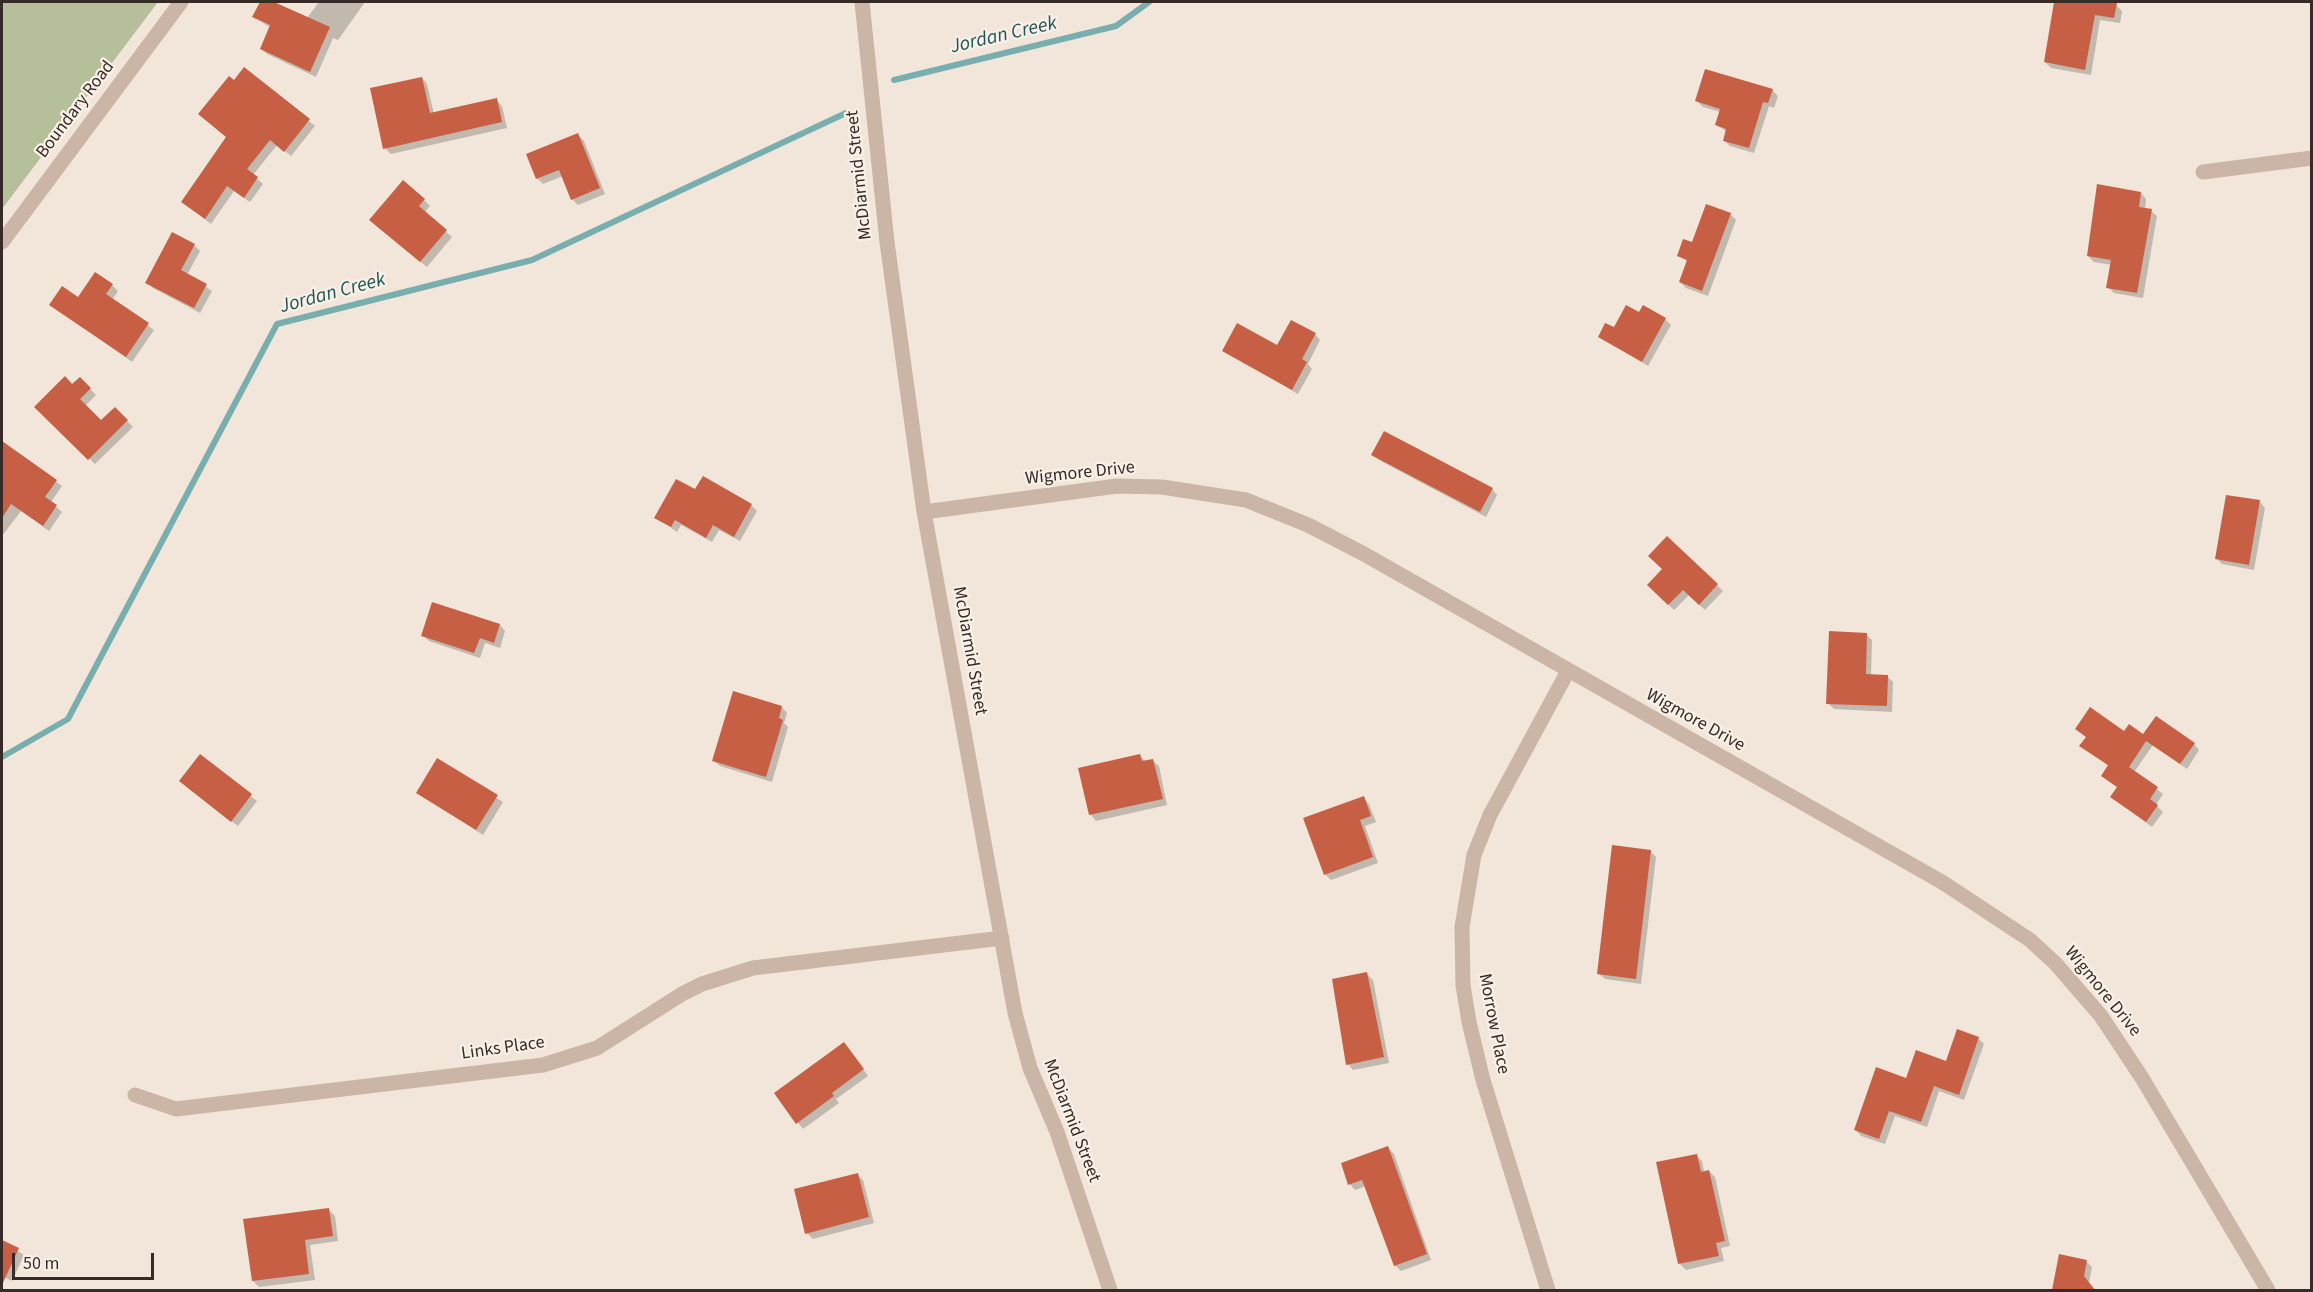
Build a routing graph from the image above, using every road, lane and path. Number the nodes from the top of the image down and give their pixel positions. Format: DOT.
graph roads {
  1 [pos="181,2"];
  2 [pos="862,2"];
  3 [pos="2312,158"];
  4 [pos="2203,172"];
  5 [pos="2,242"];
  6 [pos="924,512"];
  7 [pos="1568,672"];
  8 [pos="1002,938"];
  9 [pos="135,1095"];
  10 [pos="1110,1290"];
  11 [pos="1548,1290"];
  12 [pos="2268,1290"];
  1 -- 5 [label="street, Boundary Road"];
  2 -- 6 [label="street, McDiarmid Street"];
  3 -- 4 [label="street"];
  6 -- 7 [label="street, Wigmore Drive"];
  6 -- 8 [label="street, McDiarmid Street"];
  7 -- 11 [label="street, Morrow Place"];
  7 -- 12 [label="street, Wigmore Drive"];
  8 -- 9 [label="street, Links Place"];
  8 -- 10 [label="street, McDiarmid Street"];
}
